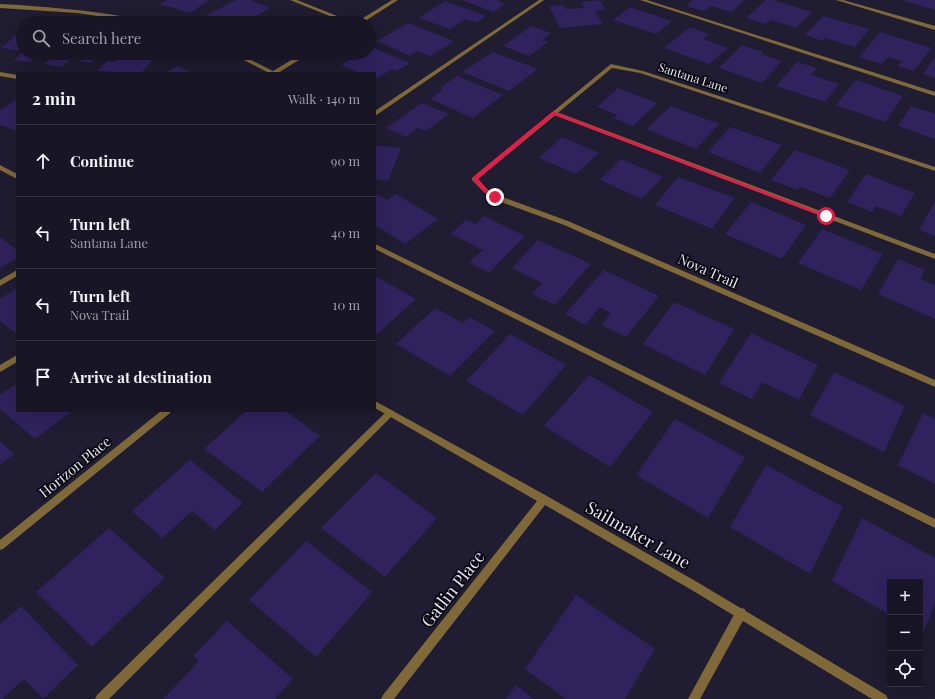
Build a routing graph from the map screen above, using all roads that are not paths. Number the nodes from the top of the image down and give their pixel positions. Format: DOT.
graph roads {
  1 [pos="292,0"];
  2 [pos="396,0"];
  3 [pos="542,0"];
  4 [pos="642,0"];
  5 [pos="838,0"];
  6 [pos="0,6"];
  7 [pos="118,16"];
  8 [pos="334,16"];
  9 [pos="370,16"];
  10 [pos="935,28"];
  11 [pos="247,60"];
  12 [pos="296,60"];
  13 [pos="272,72"];
  14 [pos="276,72"];
  15 [pos="0,74"];
  16 [pos="16,76"];
  17 [pos="935,94"];
  18 [pos="376,113"];
  19 [pos="554,113"];
  20 [pos="0,167"];
  21 [pos="935,170"];
  22 [pos="16,176"];
  23 [pos="474,179"];
  24 [pos="376,246"];
  25 [pos="935,257"];
  26 [pos="16,274"];
  27 [pos="0,283"];
  28 [pos="16,359"];
  29 [pos="0,369"];
  30 [pos="935,384"];
  31 [pos="376,405"];
  32 [pos="166,412"];
  33 [pos="390,413"];
  34 [pos="544,499"];
  35 [pos="935,524"];
  36 [pos="0,546"];
  37 [pos="741,613"];
  38 [pos="101,699"];
  39 [pos="387,699"];
  40 [pos="694,699"];
  41 [pos="882,699"];
  1 -- 8 [label="street"];
  2 -- 9 [label="street"];
  3 -- 18 [label="street"];
  4 -- 17 [label="street"];
  5 -- 10 [label="street"];
  6 -- 7 [label="street"];
  11 -- 13 [label="street"];
  12 -- 14 [label="street"];
  15 -- 16 [label="street"];
  19 -- 21 [label="street, Santana Lane"];
  19 -- 23 [label="street, Santana Lane"];
  19 -- 25 [label="street"];
  20 -- 22 [label="street"];
  23 -- 30 [label="street, Nova Trail"];
  24 -- 35 [label="street"];
  26 -- 27 [label="street"];
  28 -- 29 [label="street"];
  31 -- 33 [label="street, Sailmaker Lane"];
  32 -- 36 [label="street, Horizon Place"];
  33 -- 34 [label="street, Sailmaker Lane"];
  33 -- 38 [label="street"];
  34 -- 37 [label="street, Sailmaker Lane"];
  34 -- 39 [label="street, Gatlin Place"];
  37 -- 40 [label="street"];
  37 -- 41 [label="street, Sailmaker Lane"];
}
